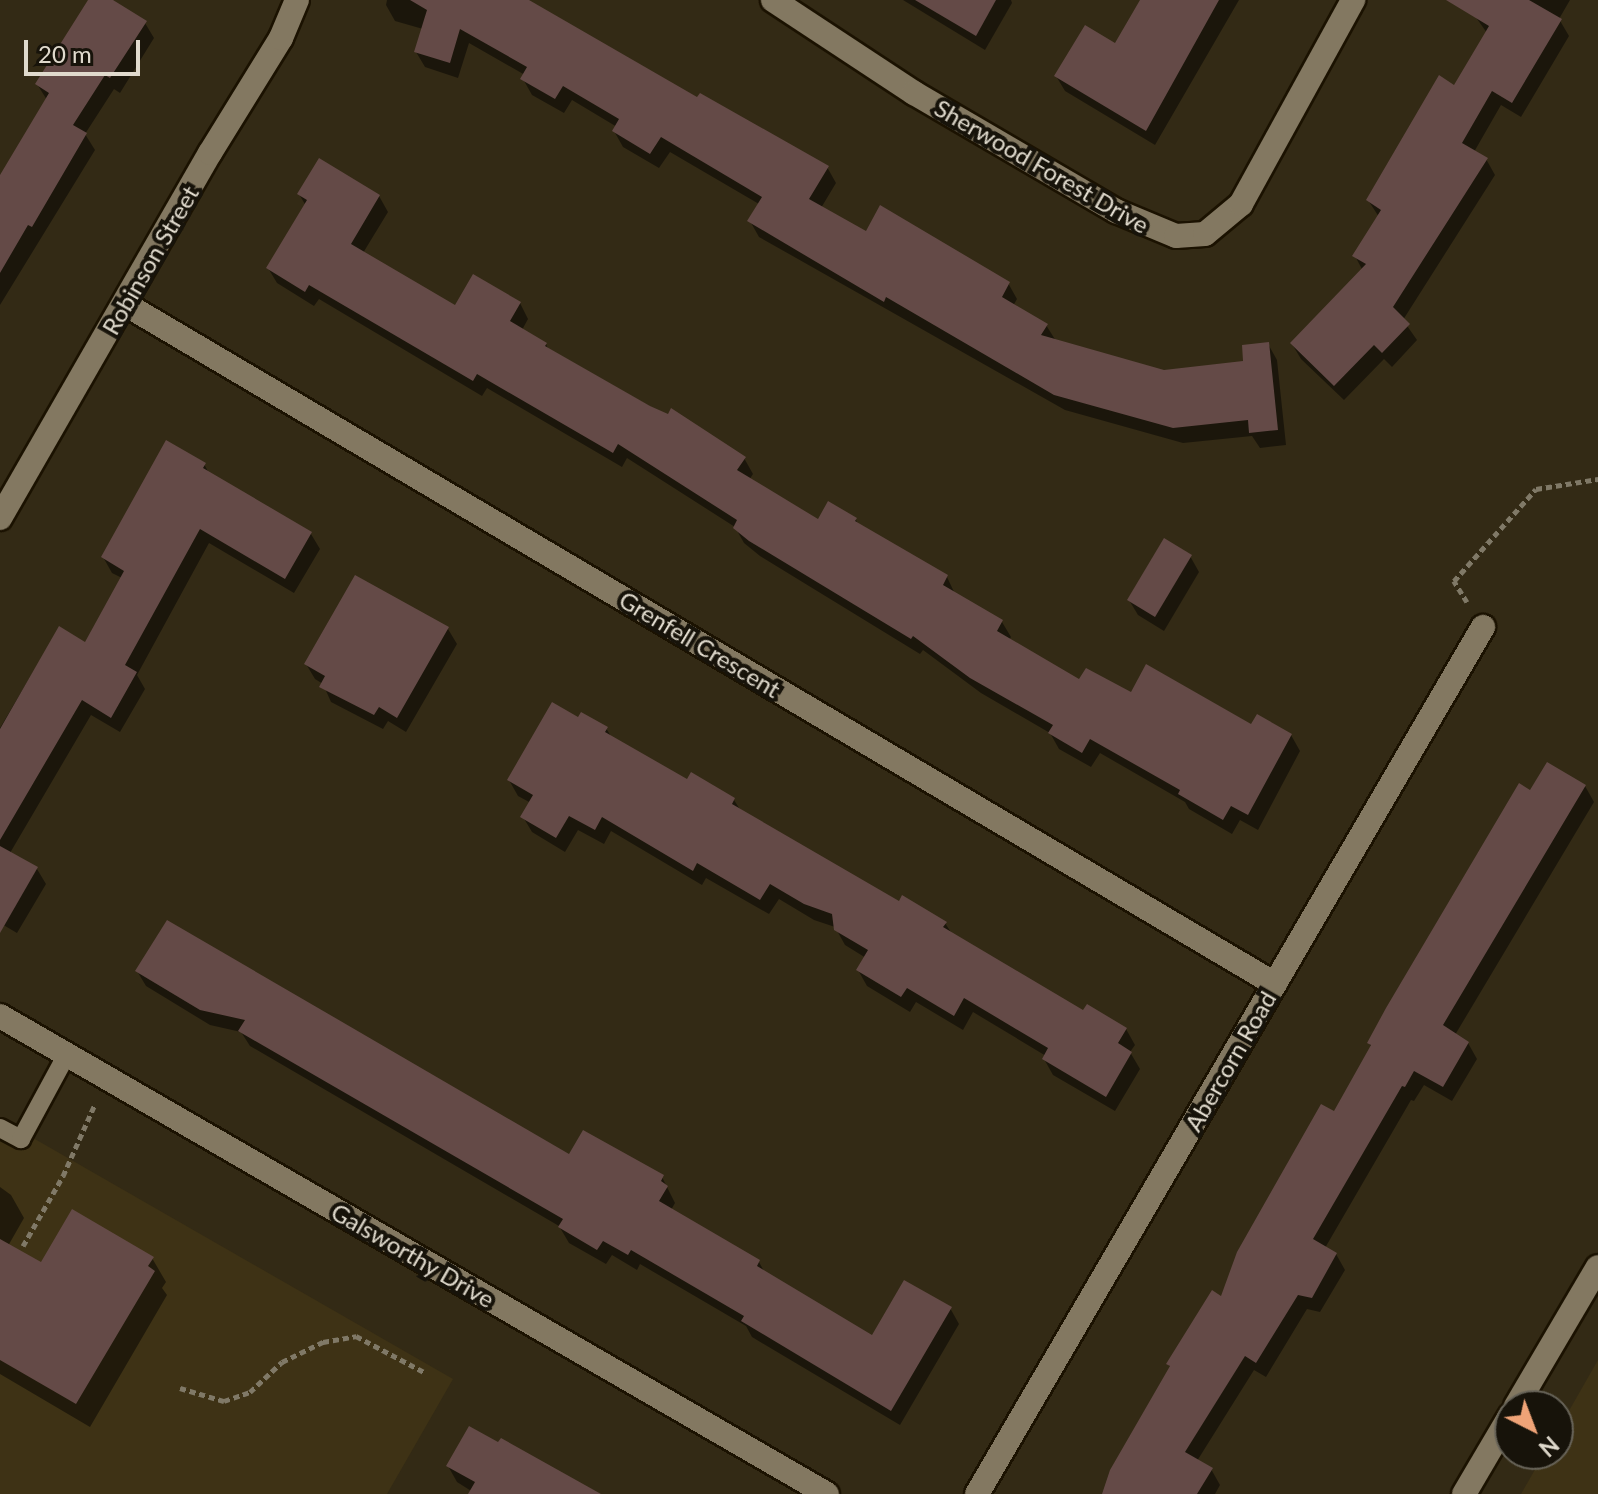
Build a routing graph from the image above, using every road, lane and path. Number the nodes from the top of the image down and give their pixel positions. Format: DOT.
graph roads {
  1 [pos="297,0"];
  2 [pos="773,0"];
  3 [pos="1353,0"];
  4 [pos="125,304"];
  5 [pos="1598,479"];
  6 [pos="0,518"];
  7 [pos="1483,627"];
  8 [pos="1275,984"];
  9 [pos="0,1016"];
  10 [pos="67,1054"];
  11 [pos="106,1077"];
  12 [pos="0,1128"];
  13 [pos="23,1246"];
  14 [pos="1598,1267"];
  15 [pos="426,1373"];
  16 [pos="180,1388"];
  17 [pos="1525,1390"];
  18 [pos="1494,1443"];
  19 [pos="827,1494"];
  20 [pos="977,1494"];
  21 [pos="1464,1494"];
  1 -- 4 [label="street, Robinson Street"];
  2 -- 3 [label="street, Sherwood Forest Drive"];
  4 -- 6 [label="street, Robinson Street"];
  4 -- 8 [label="street, Grenfell Crescent"];
  5 -- 7 [label="path"];
  7 -- 8 [label="street, Abercorn Road"];
  8 -- 20 [label="street, Abercorn Road"];
  9 -- 10 [label="street, Galsworthy Drive"];
  10 -- 11 [label="street, Galsworthy Drive"];
  10 -- 12 [label="lane"];
  11 -- 13 [label="path"];
  11 -- 19 [label="street, Galsworthy Drive"];
  14 -- 17 [label="street"];
  15 -- 16 [label="path"];
  18 -- 21 [label="street"];
}
